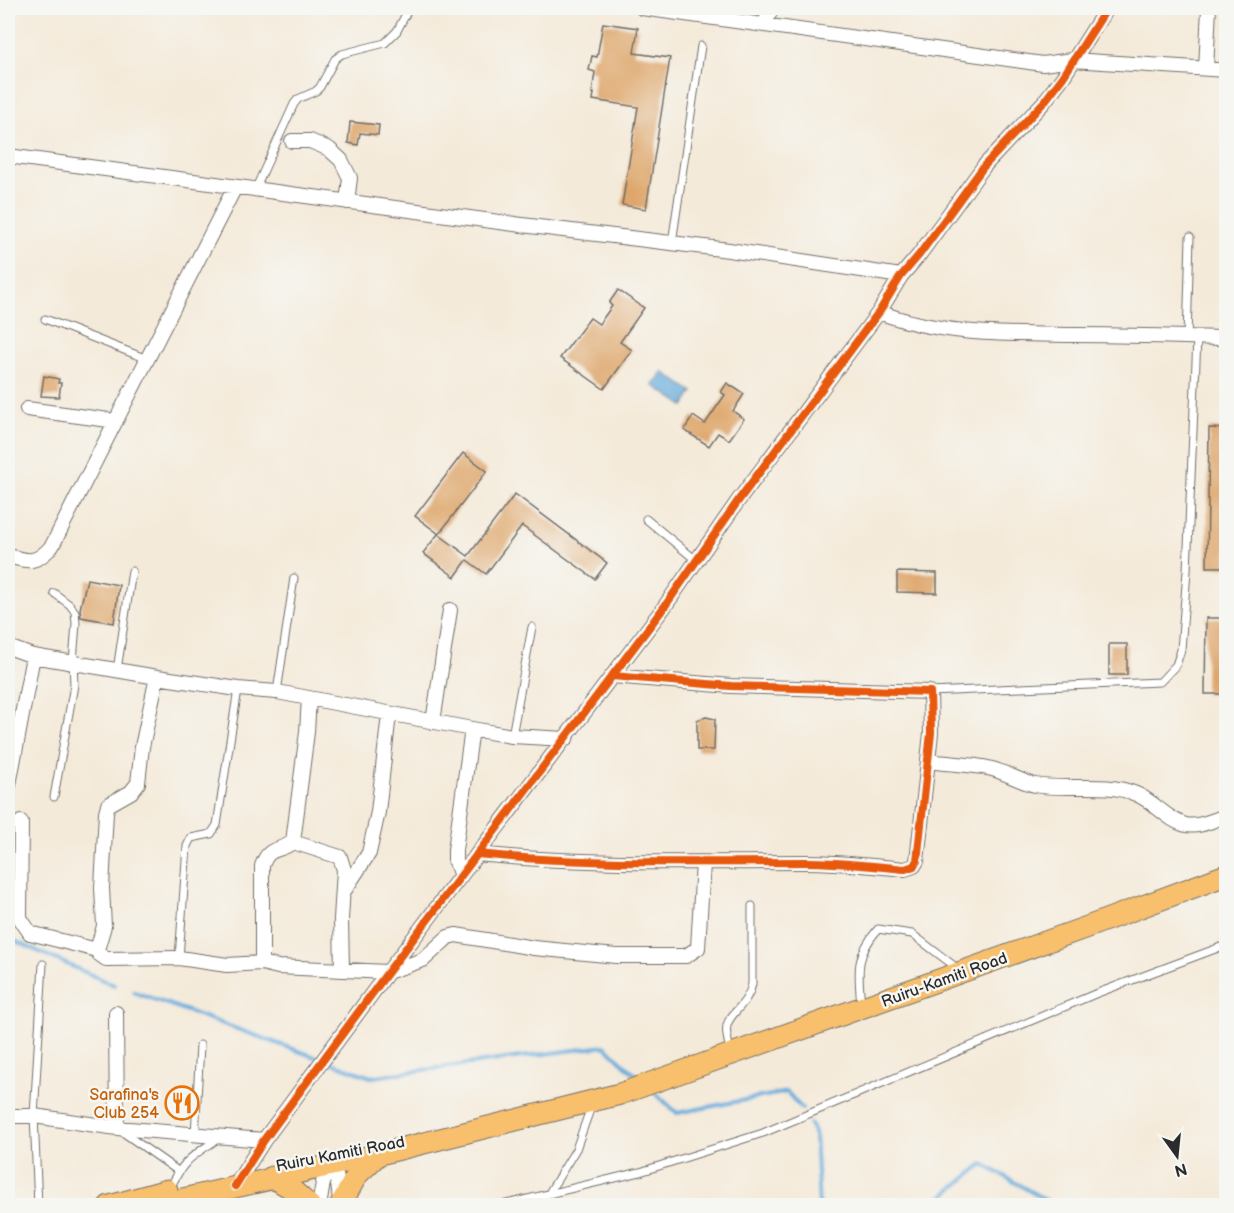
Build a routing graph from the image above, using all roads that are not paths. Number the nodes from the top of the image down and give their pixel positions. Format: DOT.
graph roads {
  1 [pos="409,8"];
  2 [pos="642,8"];
  3 [pos="772,8"];
  4 [pos="1107,8"];
  5 [pos="1209,8"];
  6 [pos="718,13"];
  7 [pos="764,25"];
  8 [pos="701,46"];
  9 [pos="1072,60"];
  10 [pos="1206,69"];
  11 [pos="1227,70"];
  12 [pos="292,141"];
  13 [pos="8,156"];
  14 [pos="235,187"];
  15 [pos="255,190"];
  16 [pos="347,202"];
  17 [pos="1190,237"];
  18 [pos="672,243"];
  19 [pos="901,276"];
  20 [pos="879,312"];
  21 [pos="45,319"];
  22 [pos="1192,338"];
  23 [pos="1227,338"];
  24 [pos="147,358"];
  25 [pos="27,409"];
  26 [pos="116,421"];
  27 [pos="646,519"];
  28 [pos="8,556"];
  29 [pos="697,561"];
  30 [pos="132,571"];
  31 [pos="294,578"];
  32 [pos="54,593"];
  33 [pos="450,610"];
  34 [pos="532,627"];
  35 [pos="8,647"];
  36 [pos="33,656"];
  37 [pos="73,662"];
  38 [pos="117,670"];
  39 [pos="612,676"];
  40 [pos="157,677"];
  41 [pos="238,689"];
  42 [pos="277,692"];
  43 [pos="930,692"];
  44 [pos="309,698"];
  45 [pos="389,714"];
  46 [pos="433,722"];
  47 [pos="472,729"];
  48 [pos="512,736"];
  49 [pos="566,739"];
  50 [pos="928,761"];
  51 [pos="8,790"];
  52 [pos="54,798"];
  53 [pos="1227,816"];
  54 [pos="21,822"];
  55 [pos="293,842"];
  56 [pos="477,854"];
  57 [pos="703,863"];
  58 [pos="1227,875"];
  59 [pos="461,876"];
  60 [pos="344,891"];
  61 [pos="752,906"];
  62 [pos="1227,945"];
  63 [pos="98,950"];
  64 [pos="179,958"];
  65 [pos="262,963"];
  66 [pos="43,964"];
  67 [pos="342,970"];
  68 [pos="388,972"];
  69 [pos="961,972"];
  70 [pos="861,1009"];
  71 [pos="116,1013"];
  72 [pos="200,1045"];
  73 [pos="730,1055"];
  74 [pos="620,1094"];
  75 [pos="593,1102"];
  76 [pos="8,1116"];
  77 [pos="34,1116"];
  78 [pos="117,1128"];
  79 [pos="468,1132"];
  80 [pos="195,1135"];
  81 [pos="221,1136"];
  82 [pos="264,1140"];
  83 [pos="380,1154"];
  84 [pos="330,1165"];
  85 [pos="272,1177"];
  86 [pos="238,1179"];
  87 [pos="174,1180"];
  88 [pos="548,1194"];
  89 [pos="342,1204"];
  90 [pos="38,1206"];
  91 [pos="109,1206"];
  92 [pos="152,1206"];
  93 [pos="310,1206"];
  94 [pos="319,1206"];
  95 [pos="498,1206"];
  1 -- 15 [label="lane"];
  2 -- 6 [label="street"];
  3 -- 7 [label="street"];
  4 -- 9 [label="street"];
  5 -- 10 [label="street"];
  6 -- 7 [label="street"];
  7 -- 9 [label="street"];
  8 -- 18 [label="lane"];
  9 -- 10 [label="street"];
  9 -- 19 [label="street"];
  10 -- 11 [label="street"];
  12 -- 16 [label="street"];
  13 -- 14 [label="street"];
  14 -- 15 [label="street"];
  14 -- 24 [label="street"];
  15 -- 16 [label="street"];
  16 -- 18 [label="street"];
  17 -- 22 [label="lane"];
  18 -- 19 [label="street"];
  19 -- 20 [label="street"];
  20 -- 22 [label="street"];
  20 -- 29 [label="street"];
  21 -- 24 [label="lane"];
  22 -- 23 [label="street"];
  22 -- 43 [label="lane"];
  24 -- 26 [label="street"];
  25 -- 26 [label="street"];
  26 -- 28 [label="street"];
  27 -- 29 [label="lane"];
  29 -- 39 [label="street"];
  30 -- 38 [label="lane"];
  31 -- 42 [label="lane"];
  32 -- 37 [label="lane"];
  33 -- 46 [label="street"];
  34 -- 48 [label="lane"];
  35 -- 36 [label="street"];
  36 -- 37 [label="street"];
  36 -- 51 [label="street"];
  37 -- 38 [label="street"];
  37 -- 52 [label="lane"];
  38 -- 40 [label="street"];
  39 -- 43 [label="street"];
  39 -- 49 [label="street"];
  40 -- 41 [label="street"];
  40 -- 63 [label="street"];
  41 -- 42 [label="street"];
  41 -- 64 [label="lane"];
  42 -- 44 [label="street"];
  43 -- 50 [label="street"];
  44 -- 45 [label="street"];
  44 -- 55 [label="street"];
  45 -- 46 [label="street"];
  45 -- 60 [label="street"];
  46 -- 47 [label="street"];
  47 -- 48 [label="street"];
  47 -- 59 [label="street"];
  48 -- 49 [label="street"];
  49 -- 56 [label="street"];
  50 -- 53 [label="street"];
  50 -- 57 [label="street"];
  54 -- 63 [label="street"];
  55 -- 60 [label="street"];
  55 -- 65 [label="street"];
  56 -- 57 [label="street"];
  56 -- 59 [label="street"];
  57 -- 68 [label="street"];
  58 -- 69 [label="main road, Ruiru-Kamiti Road"];
  59 -- 68 [label="street"];
  60 -- 67 [label="street"];
  61 -- 73 [label="lane"];
  62 -- 88 [label="lane"];
  63 -- 64 [label="street"];
  64 -- 65 [label="street"];
  65 -- 67 [label="street"];
  66 -- 77 [label="lane"];
  67 -- 68 [label="street"];
  68 -- 82 [label="street"];
  69 -- 70 [label="main road, Ruiru-Kamiti Road"];
  69 -- 70 [label="lane"];
  70 -- 73 [label="main road, Ruiru-Kamiti Road"];
  71 -- 78 [label="street"];
  72 -- 80 [label="lane"];
  73 -- 74 [label="main road, Ruiru-Kamiti Road"];
  74 -- 75 [label="main road, Ruiru Kamiti Road"];
  75 -- 79 [label="main road, Ruiru Kamiti Road"];
  75 -- 88 [label="lane"];
  76 -- 77 [label="street"];
  77 -- 78 [label="street"];
  77 -- 90 [label="lane"];
  78 -- 80 [label="street"];
  78 -- 87 [label="lane"];
  79 -- 83 [label="main road, Ruiru Kamiti Road"];
  79 -- 86 [label="main road, Ruiru Kamiti Road"];
  80 -- 81 [label="street"];
  81 -- 82 [label="street"];
  81 -- 87 [label="lane"];
  82 -- 86 [label="street"];
  83 -- 84 [label="main road, Ruiru Kamiti Road"];
  83 -- 89 [label="main road"];
  84 -- 85 [label="main road, Ruiru Kamiti Road"];
  84 -- 89 [label="street"];
  84 -- 94 [label="street"];
  85 -- 86 [label="main road, Ruiru Kamiti Road"];
  85 -- 93 [label="main road"];
  86 -- 87 [label="main road, Ruiru Kamiti Road"];
  86 -- 92 [label="main road, Ruiru Kamiti Road"];
  87 -- 91 [label="main road, Ruiru Kamiti Road"];
  88 -- 95 [label="lane"];
}
